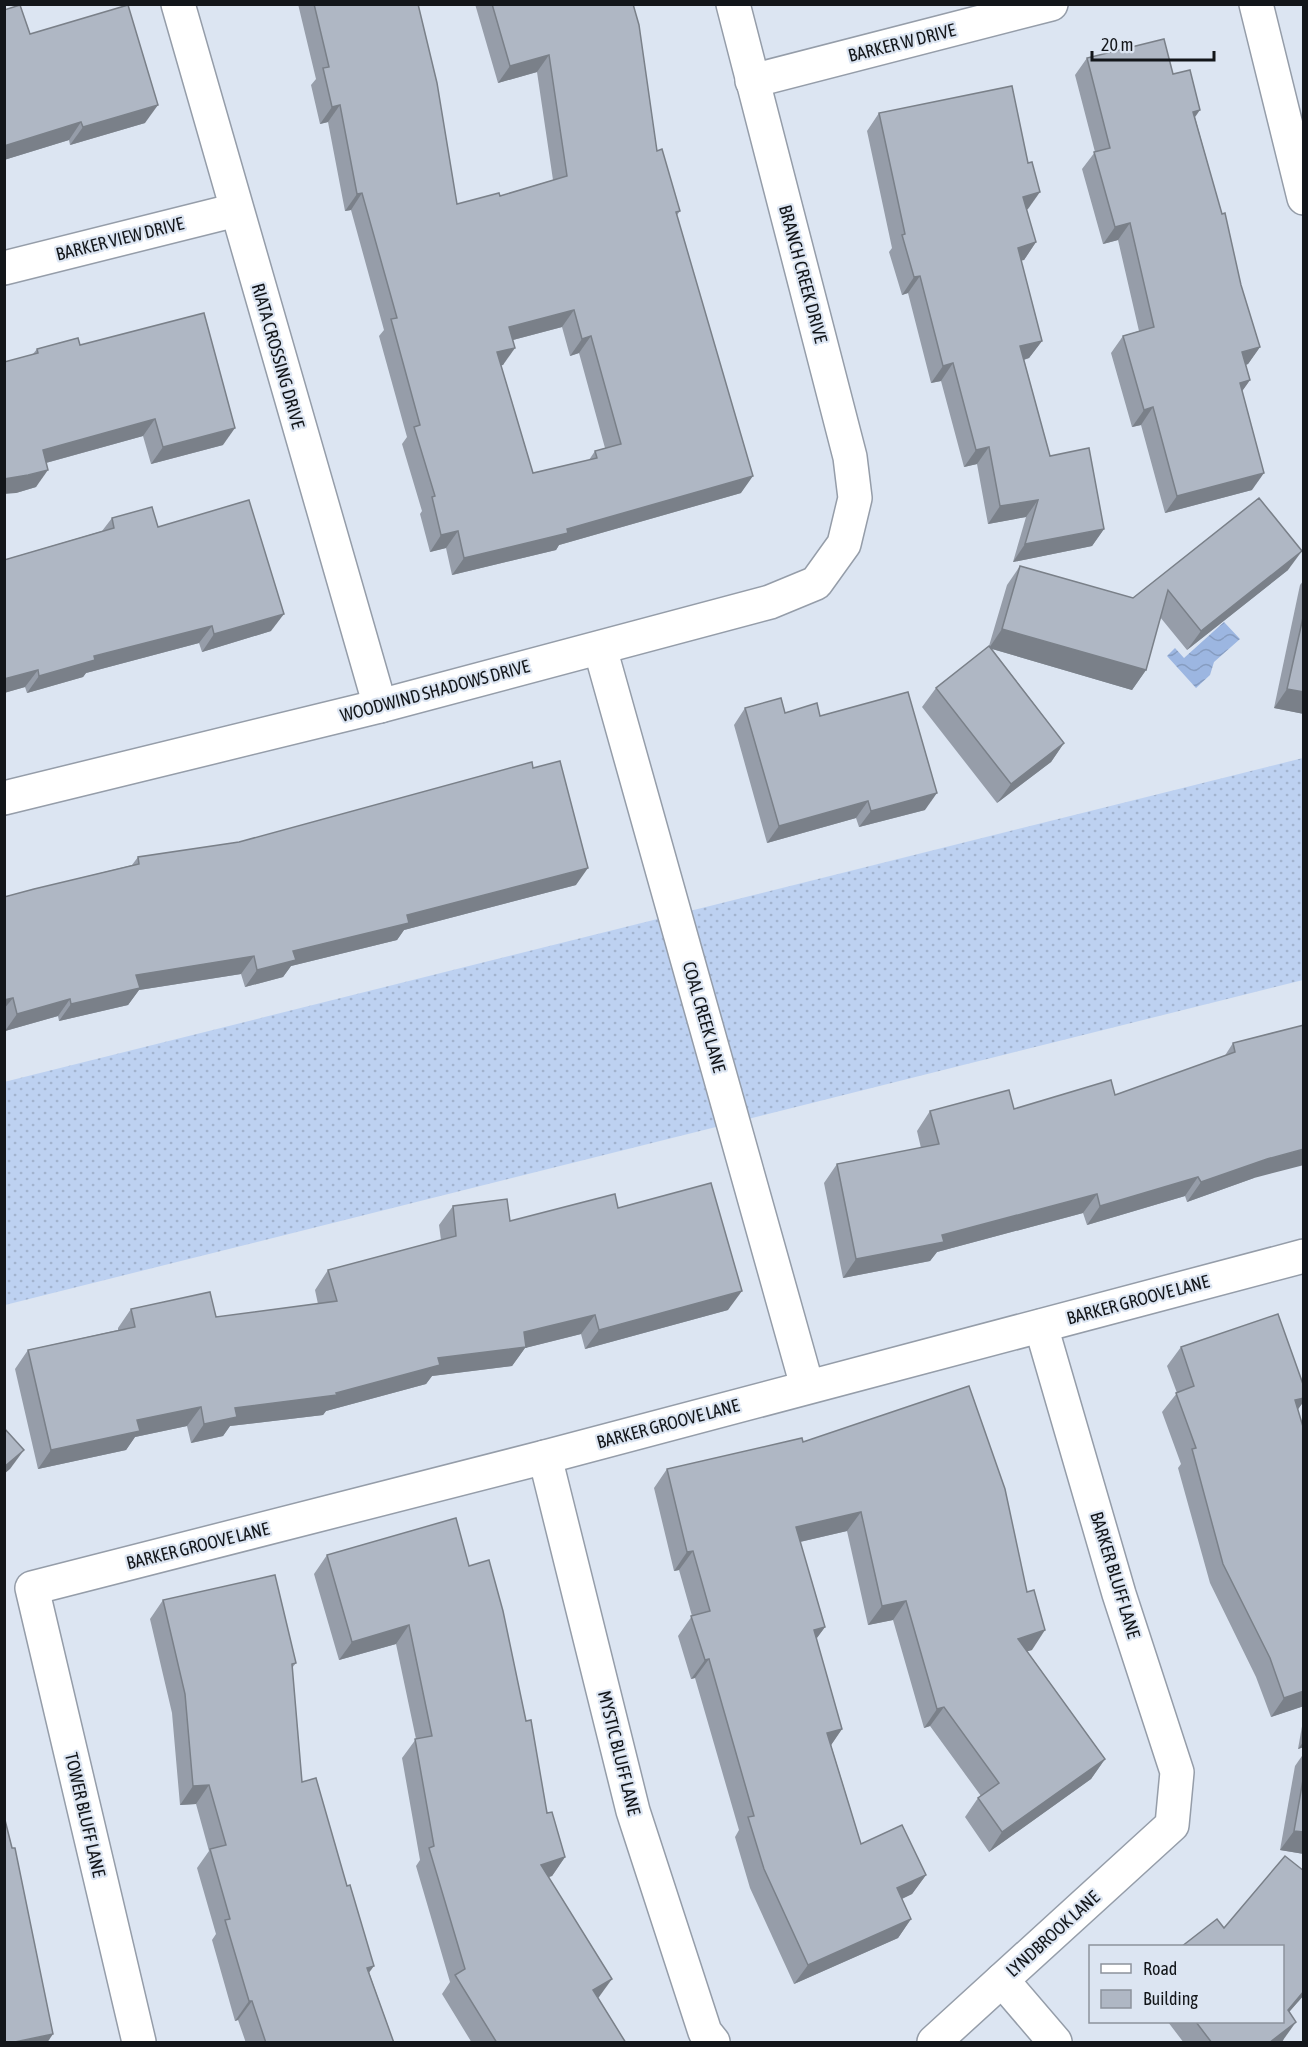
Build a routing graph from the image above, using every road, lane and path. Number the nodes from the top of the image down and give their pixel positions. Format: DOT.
graph roads {
  1 [pos="178,4"];
  2 [pos="733,4"];
  3 [pos="1051,4"];
  4 [pos="1256,4"];
  5 [pos="752,81"];
  6 [pos="1304,198"];
  7 [pos="236,210"];
  8 [pos="4,268"];
  9 [pos="844,544"];
  10 [pos="600,648"];
  11 [pos="380,706"];
  12 [pos="4,798"];
  13 [pos="1304,1256"];
  14 [pos="1041,1326"];
  15 [pos="807,1386"];
  16 [pos="546,1457"];
  17 [pos="32,1588"];
  18 [pos="1172,1825"];
  19 [pos="1002,1980"];
  20 [pos="139,2043"];
  21 [pos="713,2043"];
  22 [pos="934,2043"];
  23 [pos="1055,2043"];
  1 -- 7 [label="street, RIATA CROSSING DRIVE"];
  2 -- 5 [label="street, BRANCH CREEK DRIVE"];
  3 -- 5 [label="street, BARKER W DRIVE"];
  4 -- 6 [label="street"];
  5 -- 9 [label="street, BRANCH CREEK DRIVE"];
  7 -- 8 [label="street, BARKER VIEW DRIVE"];
  7 -- 11 [label="street, RIATA CROSSING DRIVE"];
  9 -- 10 [label="street, WOODWIND SHADOWS DRIVE"];
  10 -- 11 [label="street, WOODWIND SHADOWS DRIVE"];
  10 -- 15 [label="street, COAL CREEK LANE"];
  11 -- 12 [label="street, WOODWIND SHADOWS DRIVE"];
  13 -- 14 [label="street, BARKER GROOVE LANE"];
  14 -- 15 [label="street, BARKER GROOVE LANE"];
  14 -- 18 [label="street, BARKER BLUFF LANE"];
  15 -- 16 [label="street, BARKER GROOVE LANE"];
  16 -- 17 [label="street, BARKER GROOVE LANE"];
  16 -- 21 [label="street, MYSTIC BLUFF LANE"];
  17 -- 20 [label="street, TOWER BLUFF LANE"];
  18 -- 19 [label="street, LYNDBROOK LANE"];
  19 -- 22 [label="street, LYNDBROOK LANE"];
  19 -- 23 [label="street"];
}
